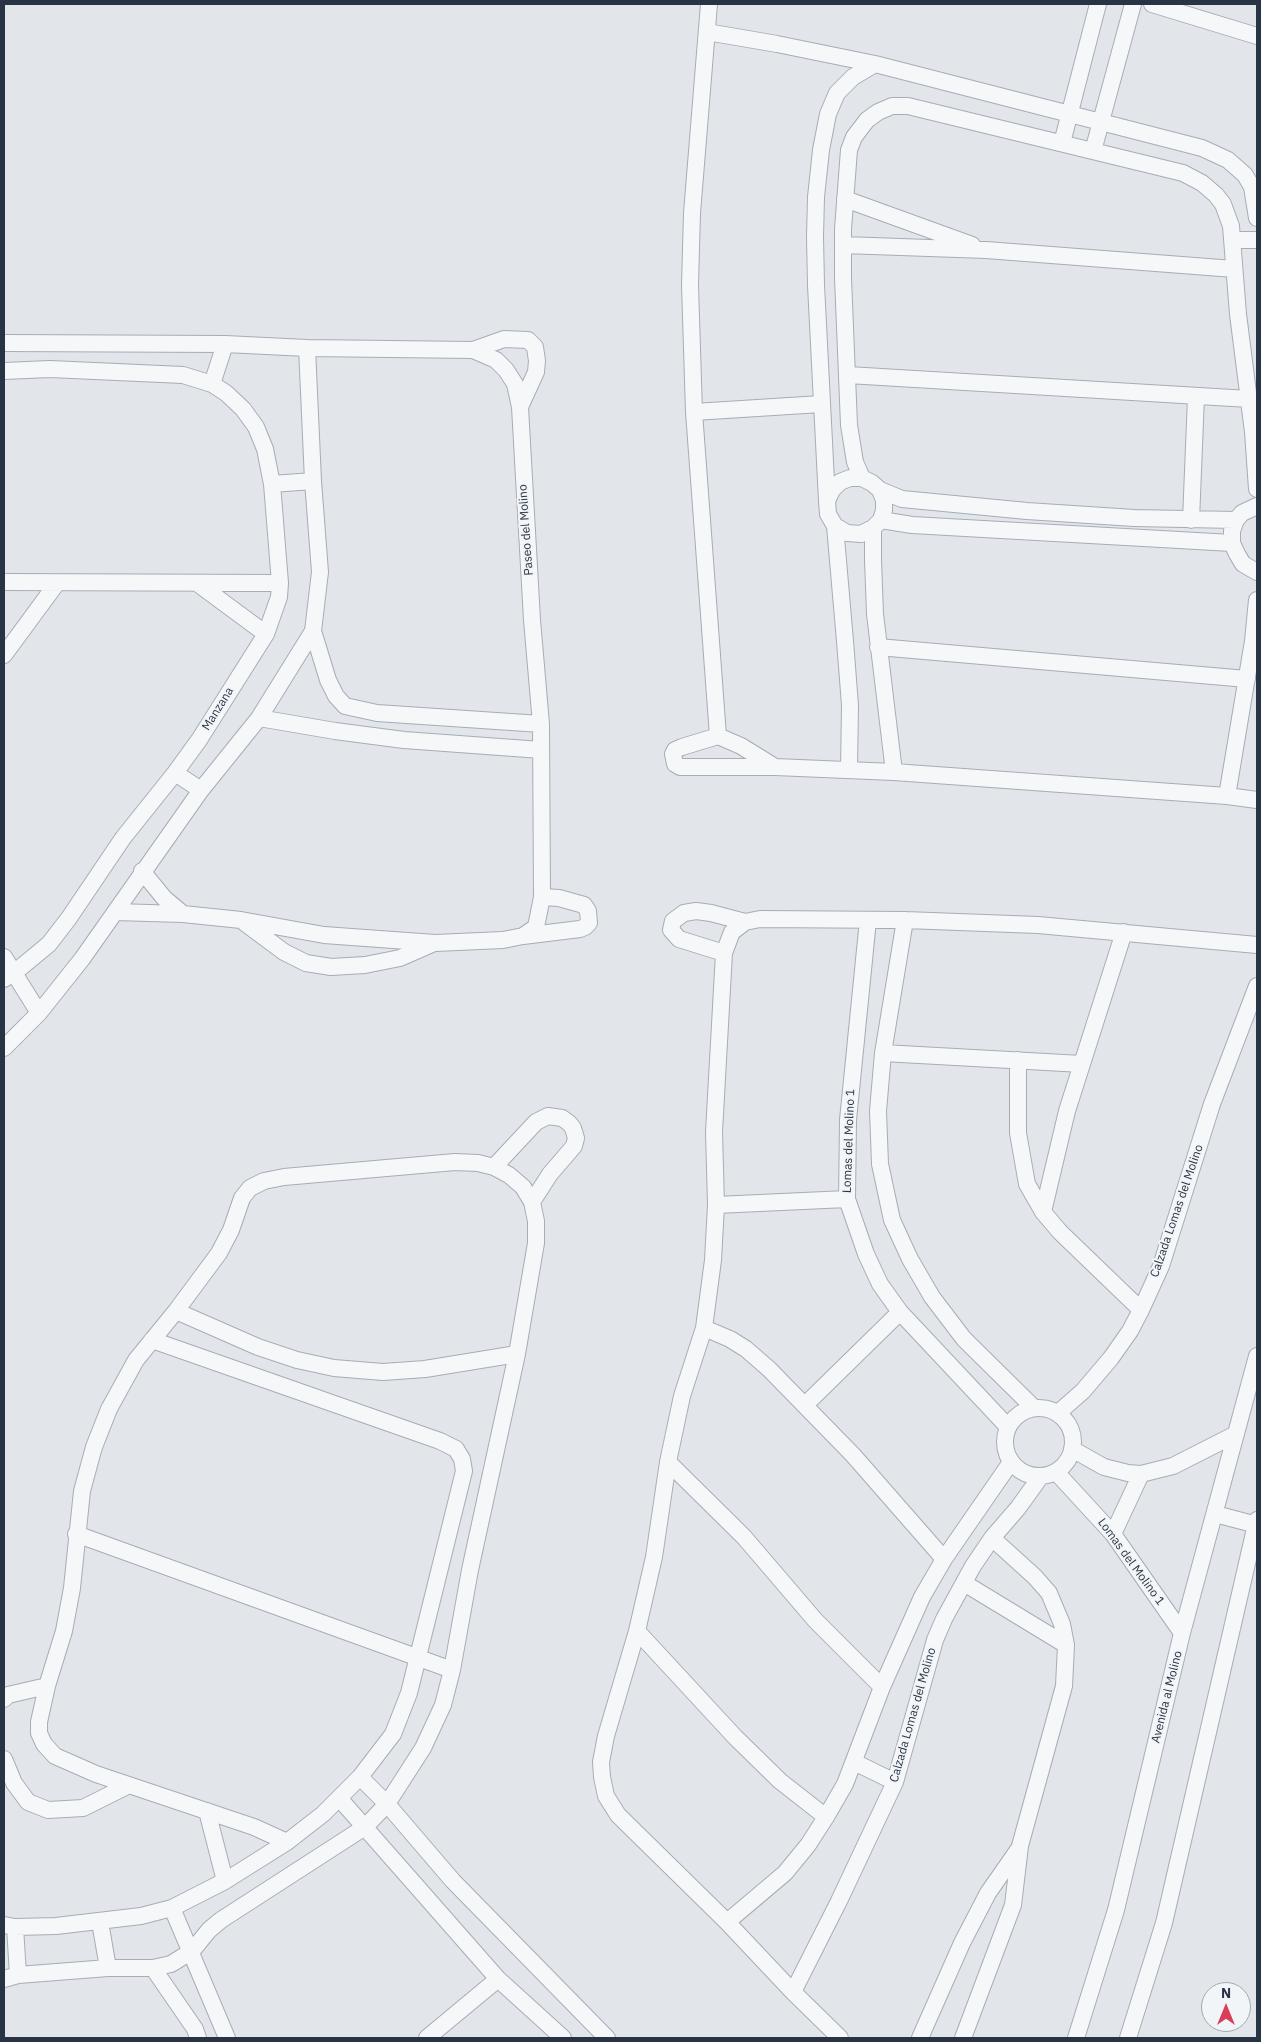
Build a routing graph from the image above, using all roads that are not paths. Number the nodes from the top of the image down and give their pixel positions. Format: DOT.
graph roads {
  1 [pos="709,4"];
  2 [pos="1098,4"];
  3 [pos="1133,4"];
  4 [pos="1152,4"];
  5 [pos="707,32"];
  6 [pos="1257,36"];
  7 [pos="875,64"];
  8 [pos="1070,114"];
  9 [pos="1100,122"];
  10 [pos="1062,143"];
  11 [pos="1093,151"];
  12 [pos="1251,174"];
  13 [pos="845,198"];
  14 [pos="1257,218"];
  15 [pos="1233,240"];
  16 [pos="1257,240"];
  17 [pos="843,245"];
  18 [pos="986,250"];
  19 [pos="1234,268"];
  20 [pos="4,343"];
  21 [pos="51,343"];
  22 [pos="225,344"];
  23 [pos="307,348"];
  24 [pos="473,350"];
  25 [pos="50,369"];
  26 [pos="4,371"];
  27 [pos="848,375"];
  28 [pos="212,384"];
  29 [pos="1196,397"];
  30 [pos="1249,399"];
  31 [pos="822,404"];
  32 [pos="520,407"];
  33 [pos="694,412"];
  34 [pos="862,478"];
  35 [pos="312,481"];
  36 [pos="272,484"];
  37 [pos="1257,489"];
  38 [pos="880,490"];
  39 [pos="827,501"];
  40 [pos="1257,506"];
  41 [pos="1191,520"];
  42 [pos="1236,520"];
  43 [pos="877,524"];
  44 [pos="835,526"];
  45 [pos="1232,543"];
  46 [pos="1257,572"];
  47 [pos="4,582"];
  48 [pos="57,583"];
  49 [pos="197,583"];
  50 [pos="280,583"];
  51 [pos="1257,600"];
  52 [pos="312,631"];
  53 [pos="266,634"];
  54 [pos="878,647"];
  55 [pos="4,655"];
  56 [pos="1247,679"];
  57 [pos="345,706"];
  58 [pos="259,718"];
  59 [pos="541,724"];
  60 [pos="335,731"];
  61 [pos="718,736"];
  62 [pos="541,750"];
  63 [pos="775,767"];
  64 [pos="849,770"];
  65 [pos="894,772"];
  66 [pos="175,773"];
  67 [pos="201,790"];
  68 [pos="1227,796"];
  69 [pos="1257,800"];
  70 [pos="142,871"];
  71 [pos="542,897"];
  72 [pos="115,912"];
  73 [pos="183,914"];
  74 [pos="241,920"];
  75 [pos="868,920"];
  76 [pos="905,920"];
  77 [pos="745,922"];
  78 [pos="1124,932"];
  79 [pos="522,936"];
  80 [pos="434,943"];
  81 [pos="1257,945"];
  82 [pos="724,953"];
  83 [pos="4,957"];
  84 [pos="9,976"];
  85 [pos="1257,986"];
  86 [pos="39,1013"];
  87 [pos="4,1048"];
  88 [pos="883,1053"];
  89 [pos="1018,1060"];
  90 [pos="1082,1064"];
  91 [pos="494,1167"];
  92 [pos="847,1199"];
  93 [pos="532,1202"];
  94 [pos="716,1205"];
  95 [pos="1043,1212"];
  96 [pos="1141,1310"];
  97 [pos="176,1312"];
  98 [pos="900,1312"];
  99 [pos="704,1328"];
  100 [pos="152,1340"];
  101 [pos="517,1354"];
  102 [pos="1257,1356"];
  103 [pos="805,1405"];
  104 [pos="1034,1408"];
  105 [pos="1058,1414"];
  106 [pos="1008,1427"];
  107 [pos="1236,1434"];
  108 [pos="1072,1449"];
  109 [pos="668,1462"];
  110 [pos="1011,1462"];
  111 [pos="1048,1474"];
  112 [pos="1141,1474"];
  113 [pos="1215,1514"];
  114 [pos="1257,1523"];
  115 [pos="76,1534"];
  116 [pos="1113,1534"];
  117 [pos="992,1538"];
  118 [pos="944,1559"];
  119 [pos="964,1583"];
  120 [pos="636,1631"];
  121 [pos="1182,1633"];
  122 [pos="1066,1645"];
  123 [pos="418,1657"];
  124 [pos="452,1670"];
  125 [pos="47,1686"];
  126 [pos="882,1687"];
  127 [pos="4,1699"];
  128 [pos="4,1759"];
  129 [pos="854,1762"];
  130 [pos="360,1777"];
  131 [pos="895,1782"];
  132 [pos="129,1785"];
  133 [pos="339,1798"];
  134 [pos="387,1804"];
  135 [pos="207,1811"];
  136 [pos="826,1817"];
  137 [pos="365,1827"];
  138 [pos="287,1842"];
  139 [pos="1020,1846"];
  140 [pos="225,1881"];
  141 [pos="172,1908"];
  142 [pos="100,1922"];
  143 [pos="727,1922"];
  144 [pos="9,1926"];
  145 [pos="192,1951"];
  146 [pos="108,1968"];
  147 [pos="153,1968"];
  148 [pos="11,1977"];
  149 [pos="498,1979"];
  150 [pos="793,1992"];
  151 [pos="198,2038"];
  152 [pos="227,2038"];
  153 [pos="427,2038"];
  154 [pos="563,2038"];
  155 [pos="607,2038"];
  156 [pos="840,2038"];
  157 [pos="920,2038"];
  158 [pos="963,2038"];
  159 [pos="1076,2038"];
  160 [pos="1128,2038"];
  1 -- 5 [label="street"];
  2 -- 8 [label="street"];
  3 -- 9 [label="street"];
  4 -- 6 [label="street"];
  5 -- 7 [label="street"];
  5 -- 33 [label="street"];
  7 -- 8 [label="street"];
  7 -- 31 [label="street"];
  8 -- 9 [label="street"];
  8 -- 10 [label="street"];
  9 -- 11 [label="street"];
  9 -- 12 [label="street"];
  10 -- 11 [label="street"];
  10 -- 13 [label="street"];
  11 -- 15 [label="street"];
  12 -- 14 [label="street"];
  13 -- 17 [label="street"];
  13 -- 18 [label="street"];
  15 -- 16 [label="street"];
  15 -- 19 [label="street"];
  17 -- 18 [label="street"];
  17 -- 27 [label="street"];
  18 -- 19 [label="street"];
  19 -- 30 [label="street"];
  20 -- 21 [label="street, Paseo del Molino"];
  21 -- 22 [label="street, Paseo del Molino"];
  21 -- 25 [label="street"];
  22 -- 23 [label="street, Paseo del Molino"];
  22 -- 28 [label="street"];
  23 -- 24 [label="street, Paseo del Molino"];
  23 -- 35 [label="street"];
  24 -- 32 [label="street, Paseo del Molino"];
  24 -- 32 [label="street"];
  25 -- 26 [label="street, Manzana"];
  25 -- 28 [label="street, Manzana"];
  27 -- 29 [label="street"];
  27 -- 34 [label="street"];
  28 -- 36 [label="street, Manzana"];
  29 -- 30 [label="street"];
  29 -- 41 [label="street"];
  30 -- 37 [label="street"];
  31 -- 33 [label="street"];
  31 -- 39 [label="street"];
  32 -- 59 [label="street, Paseo del Molino"];
  33 -- 61 [label="street"];
  34 -- 38 [label="street"];
  34 -- 39 [label="street"];
  35 -- 36 [label="street"];
  35 -- 52 [label="street"];
  36 -- 50 [label="street, Manzana"];
  38 -- 41 [label="street"];
  38 -- 43 [label="street"];
  39 -- 44 [label="street"];
  40 -- 42 [label="street"];
  41 -- 42 [label="street"];
  42 -- 45 [label="street"];
  43 -- 44 [label="street"];
  43 -- 45 [label="street"];
  43 -- 54 [label="street"];
  44 -- 64 [label="street"];
  45 -- 46 [label="street"];
  47 -- 48 [label="street"];
  48 -- 49 [label="street"];
  48 -- 55 [label="street"];
  49 -- 50 [label="street"];
  49 -- 53 [label="street"];
  50 -- 53 [label="street, Manzana"];
  51 -- 56 [label="street"];
  52 -- 57 [label="street"];
  52 -- 58 [label="street"];
  53 -- 66 [label="street, Manzana"];
  54 -- 56 [label="street"];
  54 -- 65 [label="street"];
  56 -- 68 [label="street"];
  57 -- 59 [label="street"];
  57 -- 60 [label="street"];
  58 -- 60 [label="street"];
  58 -- 67 [label="street"];
  59 -- 62 [label="street, Paseo del Molino"];
  60 -- 62 [label="street"];
  61 -- 63 [label="street"];
  61 -- 63 [label="street"];
  62 -- 71 [label="street, Paseo del Molino"];
  63 -- 64 [label="street"];
  64 -- 65 [label="street"];
  65 -- 68 [label="street"];
  66 -- 67 [label="street"];
  66 -- 84 [label="street, Manzana"];
  67 -- 70 [label="street"];
  68 -- 69 [label="street"];
  70 -- 72 [label="street"];
  70 -- 73 [label="street"];
  71 -- 79 [label="street, Paseo del Molino"];
  71 -- 79 [label="street"];
  72 -- 73 [label="street"];
  72 -- 86 [label="street"];
  73 -- 74 [label="street"];
  74 -- 80 [label="street"];
  74 -- 80 [label="street"];
  75 -- 76 [label="street"];
  75 -- 77 [label="street"];
  75 -- 92 [label="street, Lomas del Molino 1"];
  76 -- 78 [label="street"];
  76 -- 88 [label="street"];
  77 -- 82 [label="street"];
  77 -- 82 [label="street"];
  78 -- 81 [label="street"];
  78 -- 90 [label="street"];
  79 -- 80 [label="street"];
  82 -- 94 [label="street"];
  83 -- 84 [label="street"];
  84 -- 86 [label="street"];
  85 -- 96 [label="street, Calzada Lomas del Molino"];
  86 -- 87 [label="street"];
  88 -- 89 [label="street"];
  88 -- 104 [label="street"];
  89 -- 90 [label="street"];
  89 -- 95 [label="street"];
  90 -- 95 [label="street"];
  91 -- 93 [label="street"];
  91 -- 93 [label="street"];
  91 -- 97 [label="street"];
  92 -- 94 [label="street"];
  92 -- 98 [label="street, Lomas del Molino 1"];
  93 -- 101 [label="street"];
  94 -- 99 [label="street"];
  95 -- 96 [label="street"];
  96 -- 105 [label="street, Calzada Lomas del Molino"];
  97 -- 100 [label="street"];
  97 -- 101 [label="street"];
  98 -- 103 [label="street"];
  98 -- 106 [label="street, Lomas del Molino 1"];
  99 -- 103 [label="street"];
  99 -- 109 [label="street"];
  100 -- 115 [label="street"];
  100 -- 123 [label="street"];
  101 -- 124 [label="street"];
  102 -- 107 [label="street, Avenida al Molino"];
  103 -- 118 [label="street"];
  104 -- 105 [label="street"];
  104 -- 106 [label="street"];
  105 -- 108 [label="street"];
  106 -- 110 [label="street"];
  107 -- 112 [label="street"];
  107 -- 113 [label="street, Avenida al Molino"];
  108 -- 111 [label="street"];
  108 -- 112 [label="street"];
  109 -- 120 [label="street"];
  109 -- 126 [label="street"];
  110 -- 111 [label="street"];
  110 -- 118 [label="street"];
  111 -- 116 [label="street, Lomas del Molino 1"];
  111 -- 117 [label="street, Calzada Lomas del Molino"];
  112 -- 116 [label="street"];
  113 -- 114 [label="street"];
  113 -- 121 [label="street, Avenida al Molino"];
  114 -- 160 [label="street"];
  115 -- 123 [label="street"];
  115 -- 125 [label="street"];
  116 -- 121 [label="street, Lomas del Molino 1"];
  117 -- 119 [label="street, Calzada Lomas del Molino"];
  117 -- 122 [label="street"];
  118 -- 126 [label="street"];
  119 -- 122 [label="street"];
  119 -- 131 [label="street, Calzada Lomas del Molino"];
  120 -- 136 [label="street"];
  120 -- 143 [label="street"];
  121 -- 159 [label="street, Avenida al Molino"];
  122 -- 139 [label="street"];
  123 -- 124 [label="street"];
  123 -- 130 [label="street"];
  124 -- 134 [label="street"];
  125 -- 127 [label="street"];
  125 -- 132 [label="street"];
  126 -- 129 [label="street"];
  128 -- 132 [label="street"];
  129 -- 131 [label="street"];
  129 -- 136 [label="street"];
  130 -- 133 [label="street"];
  130 -- 134 [label="street"];
  131 -- 150 [label="street, Calzada Lomas del Molino"];
  132 -- 135 [label="street"];
  133 -- 137 [label="street"];
  133 -- 138 [label="street"];
  134 -- 137 [label="street"];
  134 -- 155 [label="street"];
  135 -- 138 [label="street"];
  135 -- 140 [label="street"];
  136 -- 143 [label="street"];
  137 -- 145 [label="street"];
  137 -- 149 [label="street"];
  138 -- 140 [label="street"];
  139 -- 157 [label="street"];
  139 -- 158 [label="street"];
  140 -- 141 [label="street"];
  141 -- 142 [label="street"];
  141 -- 145 [label="street"];
  142 -- 144 [label="street"];
  142 -- 146 [label="street"];
  143 -- 150 [label="street"];
  144 -- 148 [label="street"];
  145 -- 147 [label="street"];
  145 -- 152 [label="street"];
  146 -- 147 [label="street"];
  146 -- 148 [label="street"];
  147 -- 151 [label="street"];
  149 -- 153 [label="street"];
  149 -- 154 [label="street"];
  150 -- 156 [label="street"];
}
